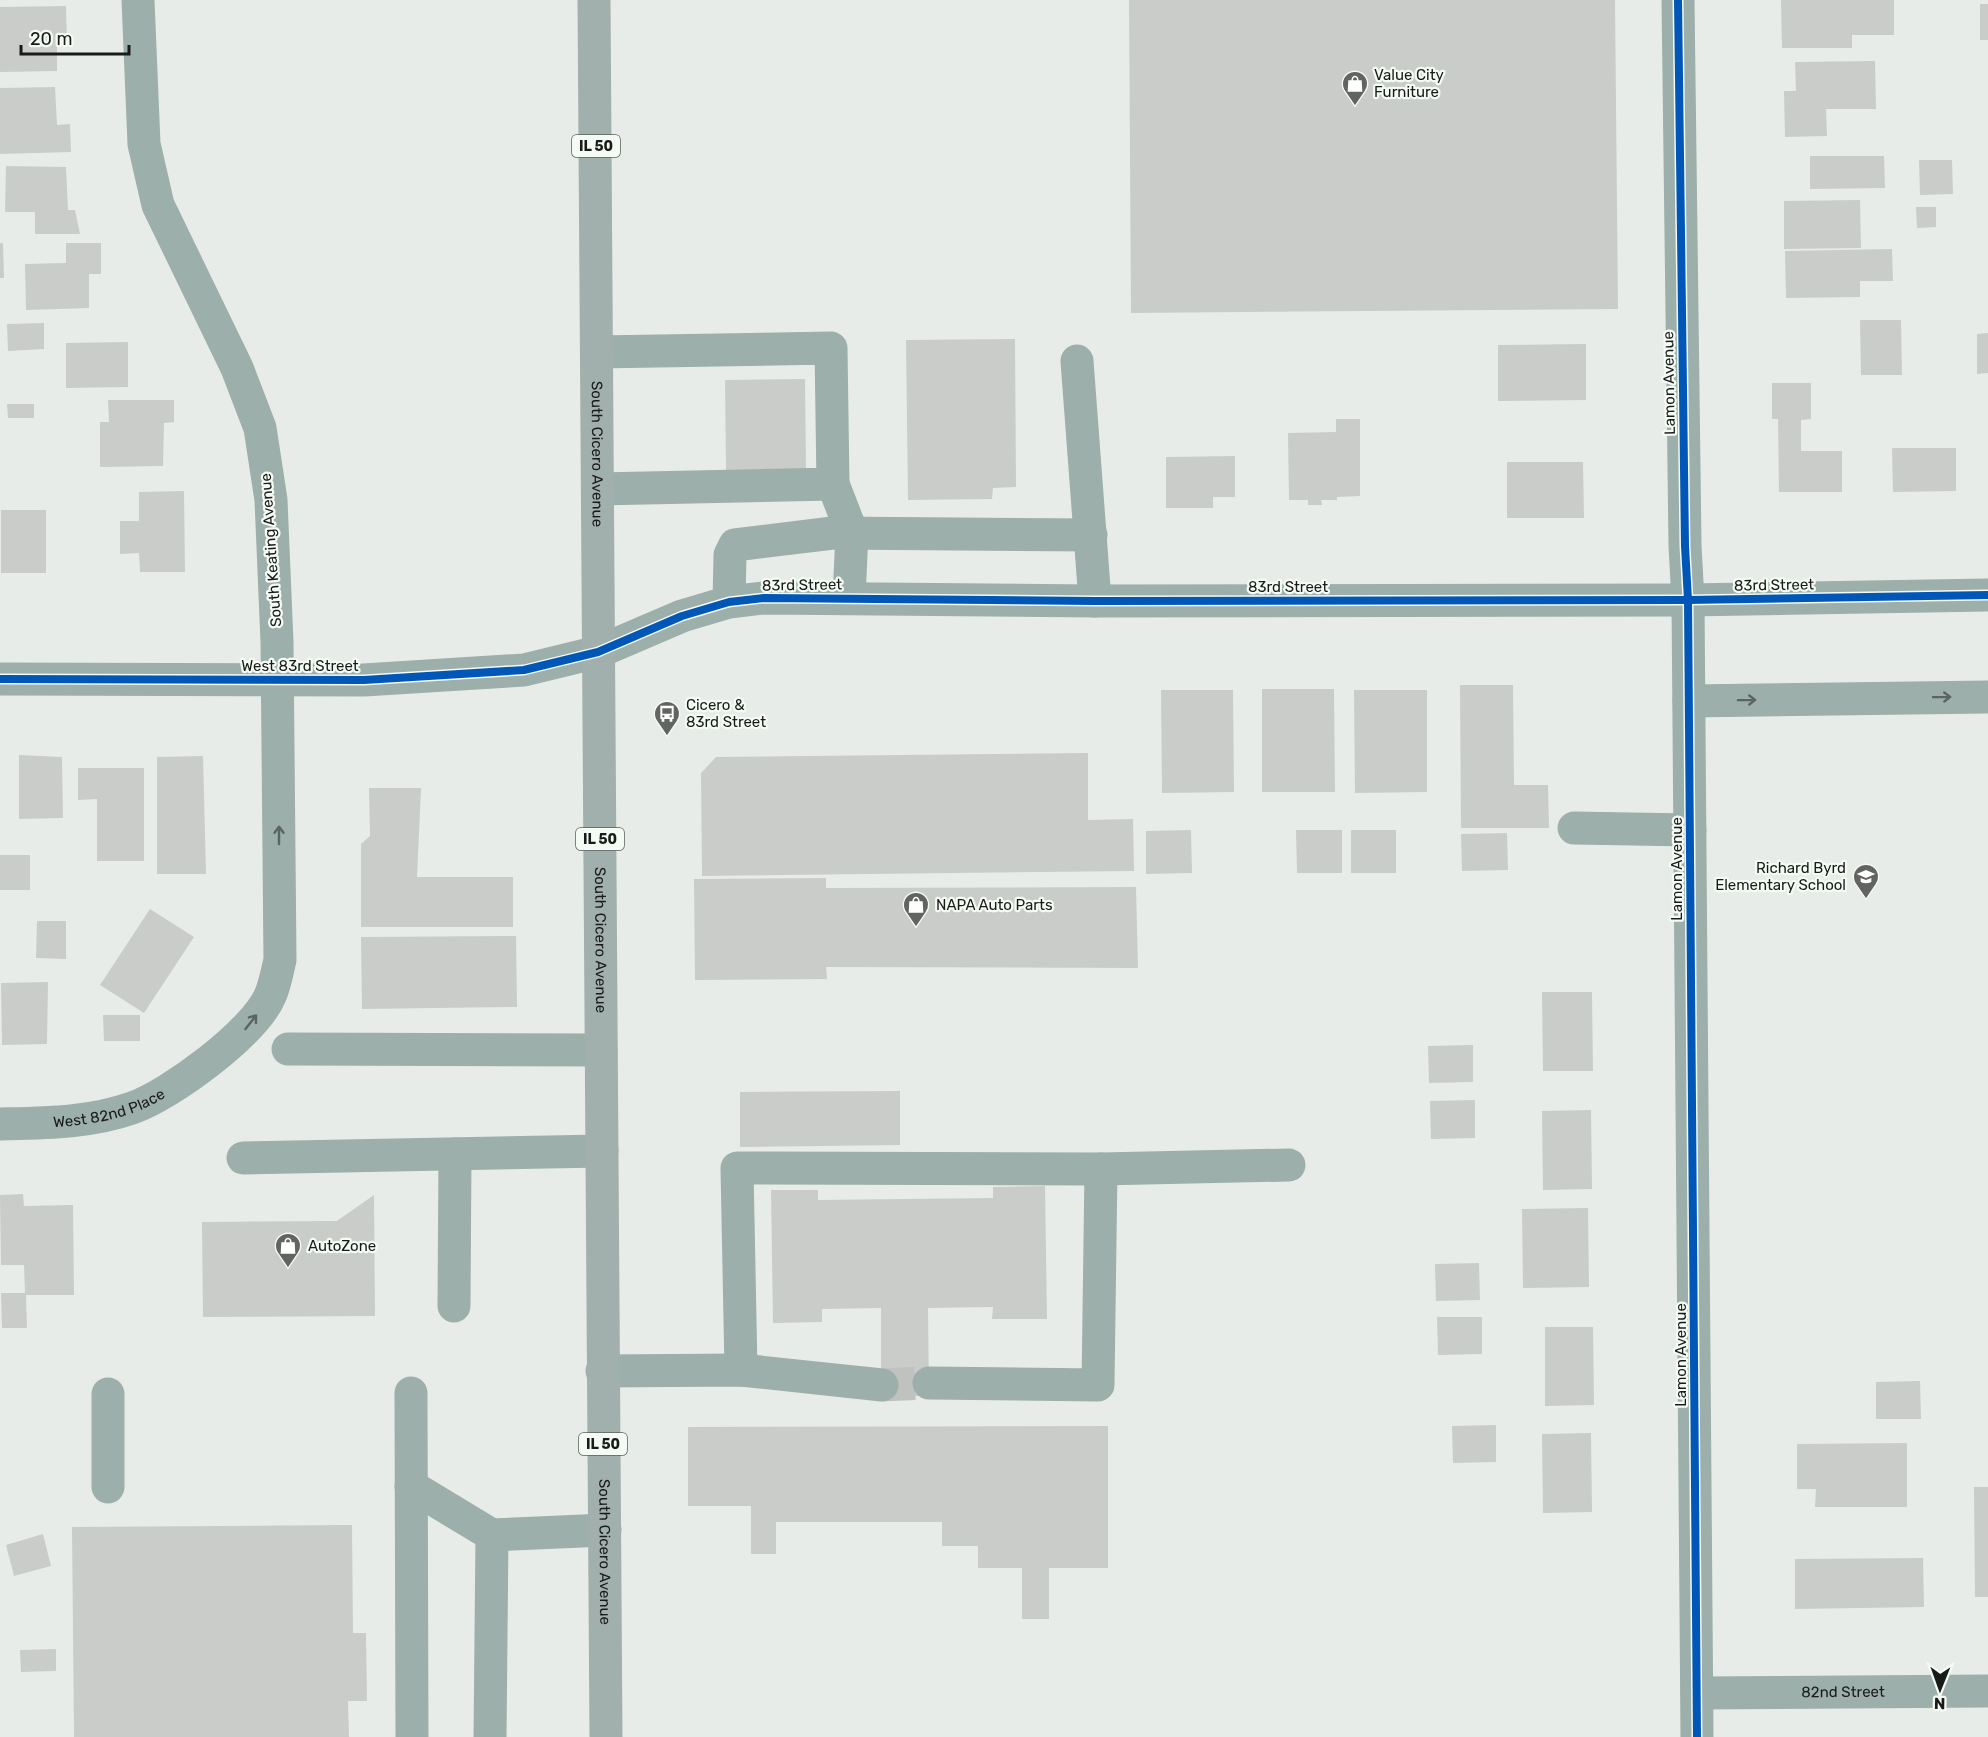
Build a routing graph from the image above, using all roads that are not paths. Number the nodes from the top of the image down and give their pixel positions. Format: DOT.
graph roads {
  1 [pos="138,0"];
  2 [pos="594,0"];
  3 [pos="1678,0"];
  4 [pos="597,352"];
  5 [pos="1077,361"];
  6 [pos="833,484"];
  7 [pos="598,489"];
  8 [pos="852,533"];
  9 [pos="1091,535"];
  10 [pos="1988,595"];
  11 [pos="849,598"];
  12 [pos="1688,600"];
  13 [pos="1095,601"];
  14 [pos="729,602"];
  15 [pos="598,652"];
  16 [pos="0,679"];
  17 [pos="278,679"];
  18 [pos="1988,697"];
  19 [pos="1689,701"];
  20 [pos="1574,828"];
  21 [pos="1690,830"];
  22 [pos="288,1049"];
  23 [pos="601,1050"];
  24 [pos="208,1062"];
  25 [pos="0,1124"];
  26 [pos="602,1151"];
  27 [pos="455,1154"];
  28 [pos="243,1158"];
  29 [pos="1289,1165"];
  30 [pos="1101,1169"];
  31 [pos="454,1306"];
  32 [pos="741,1370"];
  33 [pos="603,1371"];
  34 [pos="929,1383"];
  35 [pos="882,1384"];
  36 [pos="411,1393"];
  37 [pos="108,1394"];
  38 [pos="411,1486"];
  39 [pos="108,1487"];
  40 [pos="605,1530"];
  41 [pos="492,1534"];
  42 [pos="1988,1691"];
  43 [pos="1697,1693"];
  44 [pos="412,1737"];
  45 [pos="490,1737"];
  46 [pos="606,1737"];
  47 [pos="1697,1737"];
  1 -- 17 [label="street, South Keating Avenue"];
  2 -- 4 [label="main road, South Cicero Avenue / IL 50"];
  3 -- 12 [label="street, Lamon Avenue"];
  4 -- 6 [label="street"];
  4 -- 7 [label="main road, South Cicero Avenue / IL 50"];
  5 -- 9 [label="street"];
  6 -- 7 [label="street"];
  6 -- 8 [label="street"];
  7 -- 15 [label="main road, South Cicero Avenue / IL 50"];
  8 -- 9 [label="street"];
  8 -- 11 [label="street"];
  8 -- 14 [label="street"];
  9 -- 13 [label="street"];
  10 -- 12 [label="street, 83rd Street"];
  11 -- 13 [label="street, 83rd Street"];
  11 -- 14 [label="street, 83rd Street"];
  12 -- 13 [label="street, 83rd Street"];
  12 -- 19 [label="street, Lamon Avenue"];
  14 -- 15 [label="street, 83rd Street"];
  15 -- 17 [label="street, West 83rd Street"];
  15 -- 23 [label="main road, South Cicero Avenue / IL 50"];
  16 -- 17 [label="street, West 83rd Street"];
  24 -- 17 [label="street, South Keating Avenue, one-way"];
  19 -- 18 [label="street, one-way"];
  19 -- 21 [label="street, Lamon Avenue"];
  20 -- 21 [label="street"];
  21 -- 43 [label="street, Lamon Avenue"];
  22 -- 23 [label="street"];
  23 -- 26 [label="main road, South Cicero Avenue / IL 50"];
  24 -- 25 [label="street, West 82nd Place"];
  26 -- 27 [label="street"];
  26 -- 33 [label="main road, South Cicero Avenue / IL 50"];
  27 -- 28 [label="street"];
  27 -- 31 [label="street"];
  29 -- 30 [label="street"];
  30 -- 32 [label="street"];
  30 -- 34 [label="street"];
  32 -- 33 [label="street"];
  32 -- 35 [label="street"];
  33 -- 40 [label="main road, South Cicero Avenue / IL 50"];
  36 -- 38 [label="street"];
  37 -- 39 [label="street"];
  38 -- 41 [label="street"];
  38 -- 44 [label="street"];
  40 -- 41 [label="street"];
  40 -- 46 [label="main road, South Cicero Avenue / IL 50"];
  41 -- 45 [label="street"];
  42 -- 43 [label="street, 82nd Street"];
  43 -- 47 [label="street, Lamon Avenue"];
}
